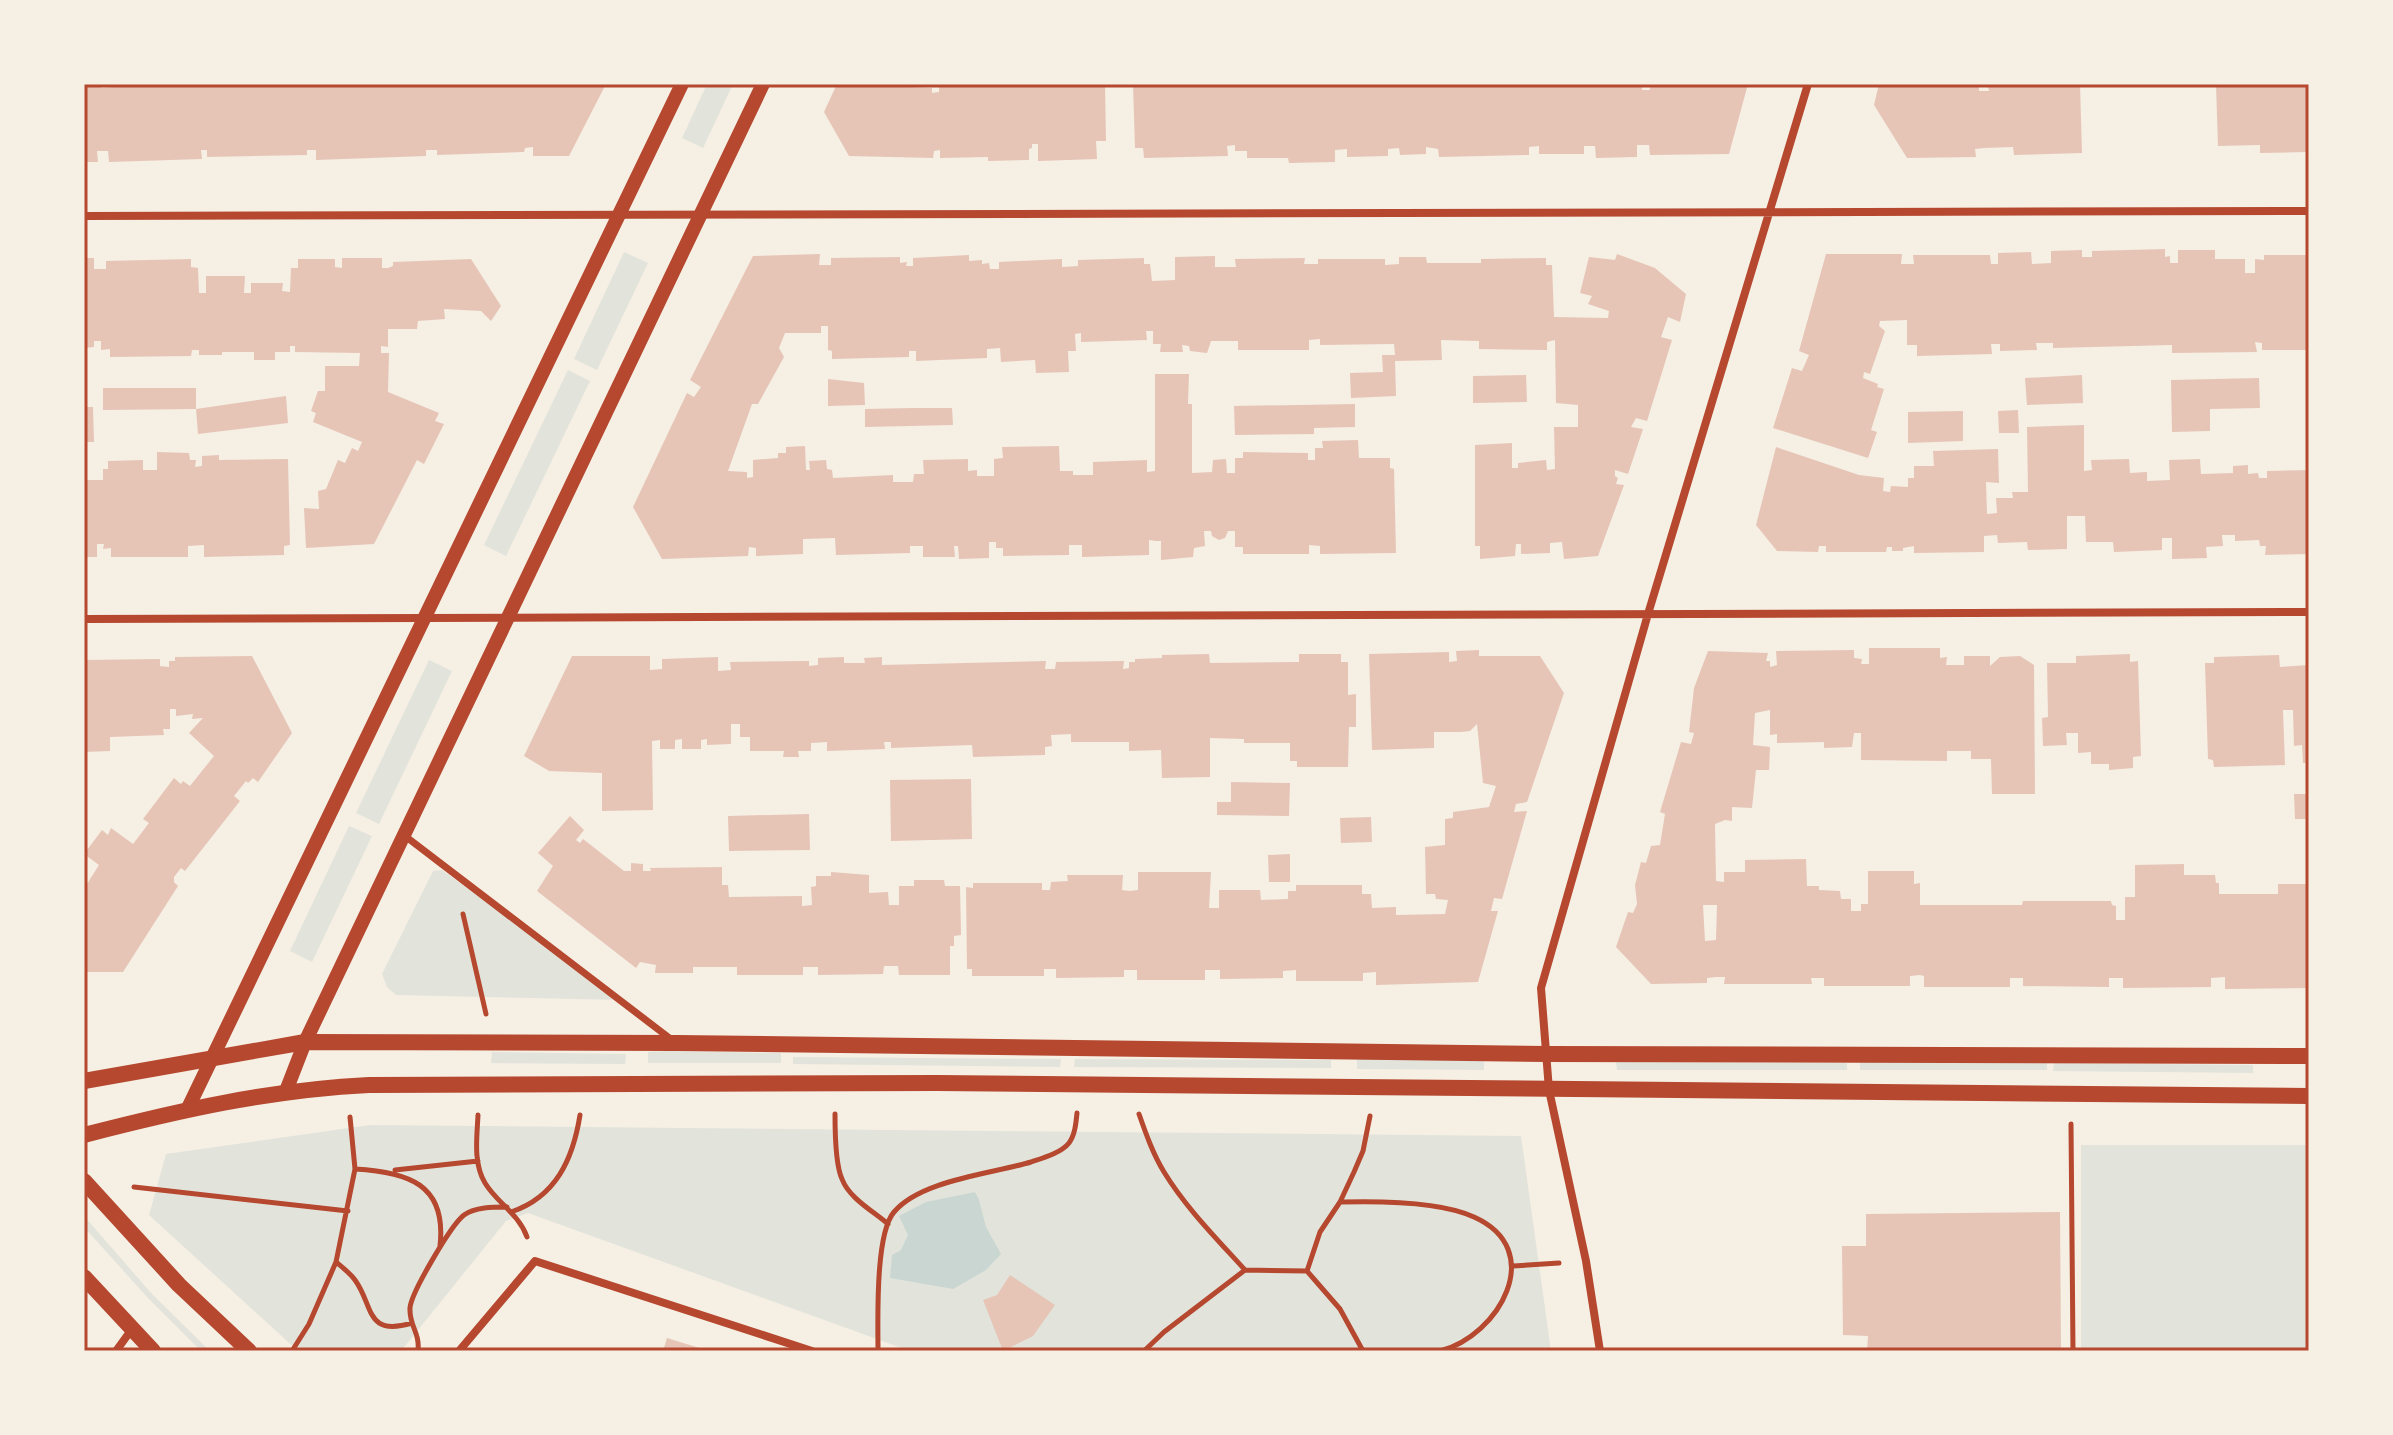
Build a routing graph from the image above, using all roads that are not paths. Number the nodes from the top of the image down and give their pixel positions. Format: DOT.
graph roads {
  1 [pos="682,84"];
  2 [pos="763,84"];
  3 [pos="1808,84"];
  4 [pos="2309,211"];
  5 [pos="1769,212"];
  6 [pos="620,214"];
  7 [pos="701,215"];
  8 [pos="84,216"];
  9 [pos="2309,612"];
  10 [pos="1648,614"];
  11 [pos="426,618"];
  12 [pos="509,618"];
  13 [pos="84,619"];
  14 [pos="405,836"];
  15 [pos="305,1042"];
  16 [pos="677,1043"];
  17 [pos="1546,1054"];
  18 [pos="2309,1056"];
  19 [pos="213,1057"];
  20 [pos="84,1081"];
  21 [pos="1549,1090"];
  22 [pos="286,1091"];
  23 [pos="2309,1096"];
  24 [pos="188,1108"];
  25 [pos="84,1135"];
  26 [pos="85,1181"];
  27 [pos="84,1277"];
  28 [pos="132,1329"];
  29 [pos="116,1351"];
  30 [pos="153,1351"];
  31 [pos="249,1351"];
  32 [pos="459,1351"];
  33 [pos="812,1351"];
  34 [pos="1600,1351"];
  1 -- 6 [label="street"];
  2 -- 7 [label="street"];
  3 -- 5 [label="street"];
  4 -- 5 [label="street"];
  5 -- 7 [label="street"];
  5 -- 10 [label="street"];
  6 -- 7 [label="street"];
  6 -- 8 [label="street"];
  6 -- 11 [label="street"];
  7 -- 12 [label="street"];
  9 -- 10 [label="street"];
  10 -- 12 [label="street"];
  10 -- 17 [label="street"];
  11 -- 12 [label="street"];
  11 -- 13 [label="street"];
  11 -- 19 [label="street"];
  12 -- 14 [label="street"];
  14 -- 15 [label="street"];
  14 -- 16 [label="street"];
  15 -- 16 [label="main road"];
  15 -- 19 [label="main road"];
  15 -- 22 [label="street"];
  16 -- 17 [label="main road"];
  17 -- 18 [label="main road"];
  17 -- 21 [label="street"];
  19 -- 20 [label="main road"];
  19 -- 24 [label="street"];
  21 -- 22 [label="main road"];
  21 -- 23 [label="main road"];
  21 -- 34 [label="street"];
  22 -- 24 [label="main road"];
  24 -- 25 [label="main road"];
  26 -- 31 [label="main road"];
  27 -- 28 [label="main road"];
  28 -- 29 [label="street"];
  28 -- 30 [label="main road"];
  32 -- 33 [label="street"];
}
